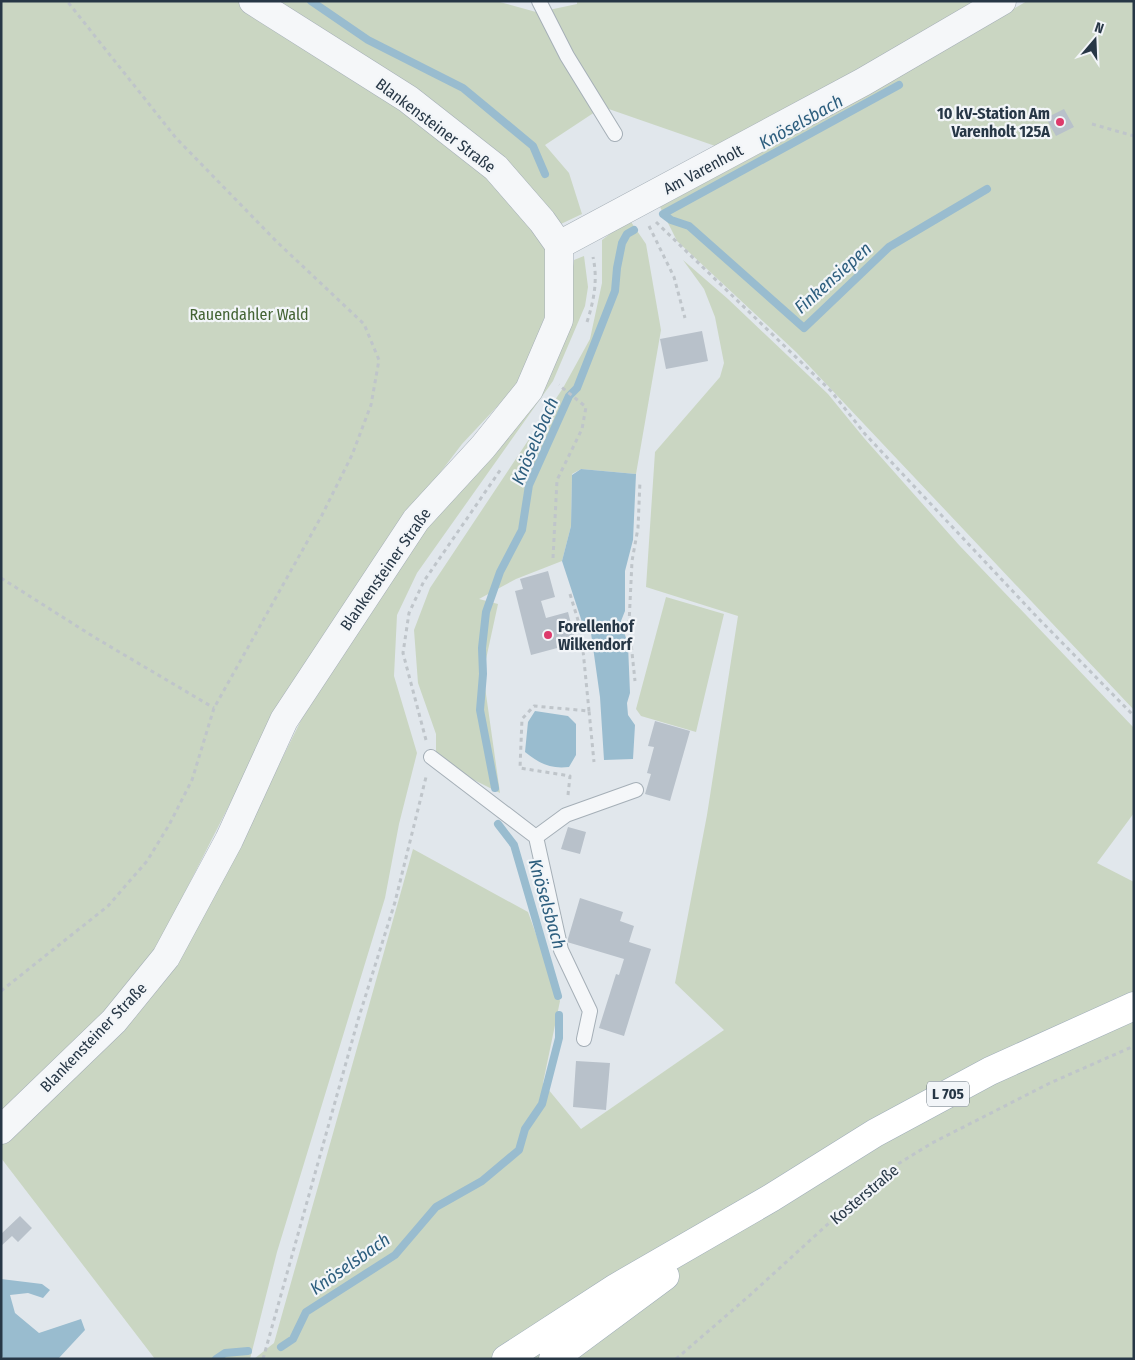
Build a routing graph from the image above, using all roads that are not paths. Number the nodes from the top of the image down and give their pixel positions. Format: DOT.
graph roads {
  1 [pos="253,1"];
  2 [pos="539,1"];
  3 [pos="1002,1"];
  4 [pos="615,134"];
  5 [pos="559,245"];
  6 [pos="431,758"];
  7 [pos="636,790"];
  8 [pos="536,837"];
  9 [pos="1134,1006"];
  10 [pos="584,1039"];
  11 [pos="1,1130"];
  12 [pos="771,1198"];
  13 [pos="506,1359"];
  14 [pos="553,1359"];
  1 -- 5 [label="street, Blankensteiner Straße"];
  2 -- 4 [label="lane"];
  3 -- 5 [label="street, Am Varenholt"];
  5 -- 11 [label="street, Blankensteiner Straße"];
  6 -- 8 [label="lane"];
  7 -- 8 [label="lane"];
  8 -- 10 [label="lane"];
  9 -- 12 [label="main road, L 705"];
  12 -- 13 [label="main road, L 705"];
  12 -- 14 [label="main road, L 705"];
}
